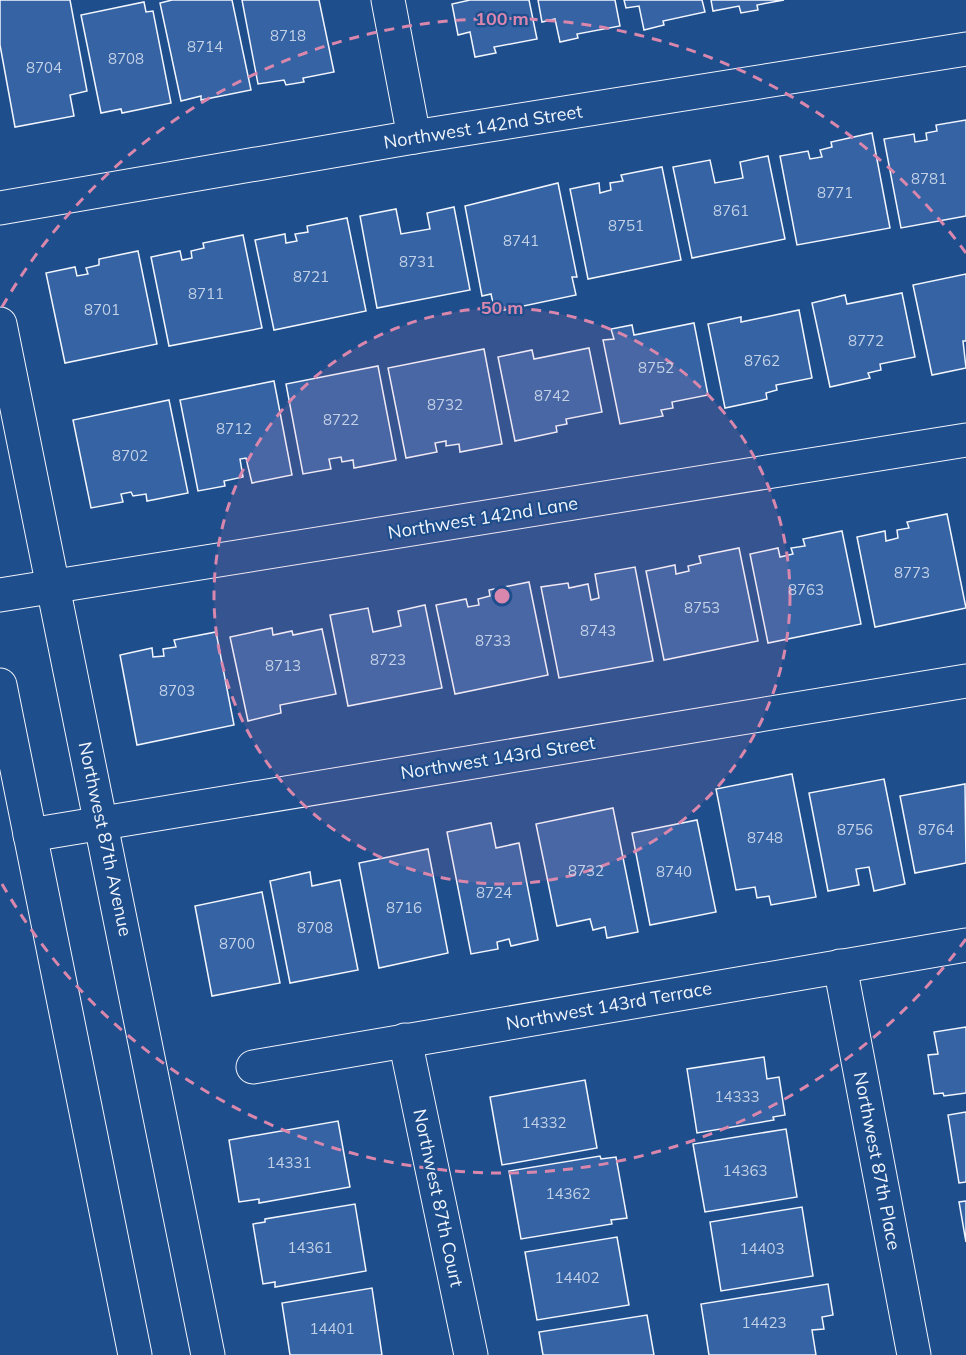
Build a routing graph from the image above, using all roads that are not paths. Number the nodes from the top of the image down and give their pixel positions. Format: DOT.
graph roads {
  1 [pos="388,0"];
  2 [pos="966,49"];
  3 [pos="414,137"];
  4 [pos="0,208"];
  5 [pos="0,324"];
  6 [pos="966,440"];
  7 [pos="53,586"];
  8 [pos="0,595"];
  9 [pos="966,681"];
  10 [pos="0,685"];
  11 [pos="101,823"];
  12 [pos="30,835"];
  13 [pos="966,945"];
  14 [pos="840,966"];
  15 [pos="405,1040"];
  16 [pos="253,1066"];
  17 [pos="135,1355"];
  18 [pos="208,1355"];
  19 [pos="471,1355"];
  20 [pos="914,1355"];
  1 -- 3 [label="street"];
  2 -- 3 [label="street, Northwest 142nd Street"];
  3 -- 4 [label="street, Northwest 142nd Street"];
  5 -- 7 [label="street, Northwest 87th Avenue"];
  6 -- 7 [label="street, Northwest 142nd Lane"];
  7 -- 8 [label="street, Northwest 142nd Lane"];
  7 -- 11 [label="street, Northwest 87th Avenue"];
  9 -- 11 [label="street, Northwest 143rd Street"];
  10 -- 12 [label="street"];
  11 -- 12 [label="street, Northwest 143rd Street"];
  11 -- 18 [label="street, Northwest 87th Avenue"];
  12 -- 17 [label="street"];
  13 -- 14 [label="street, Northwest 143rd Terrace"];
  14 -- 15 [label="street, Northwest 143rd Terrace"];
  14 -- 20 [label="street, Northwest 87th Place"];
  15 -- 16 [label="street, Northwest 143rd Terrace"];
  15 -- 19 [label="street, Northwest 87th Court"];
}
